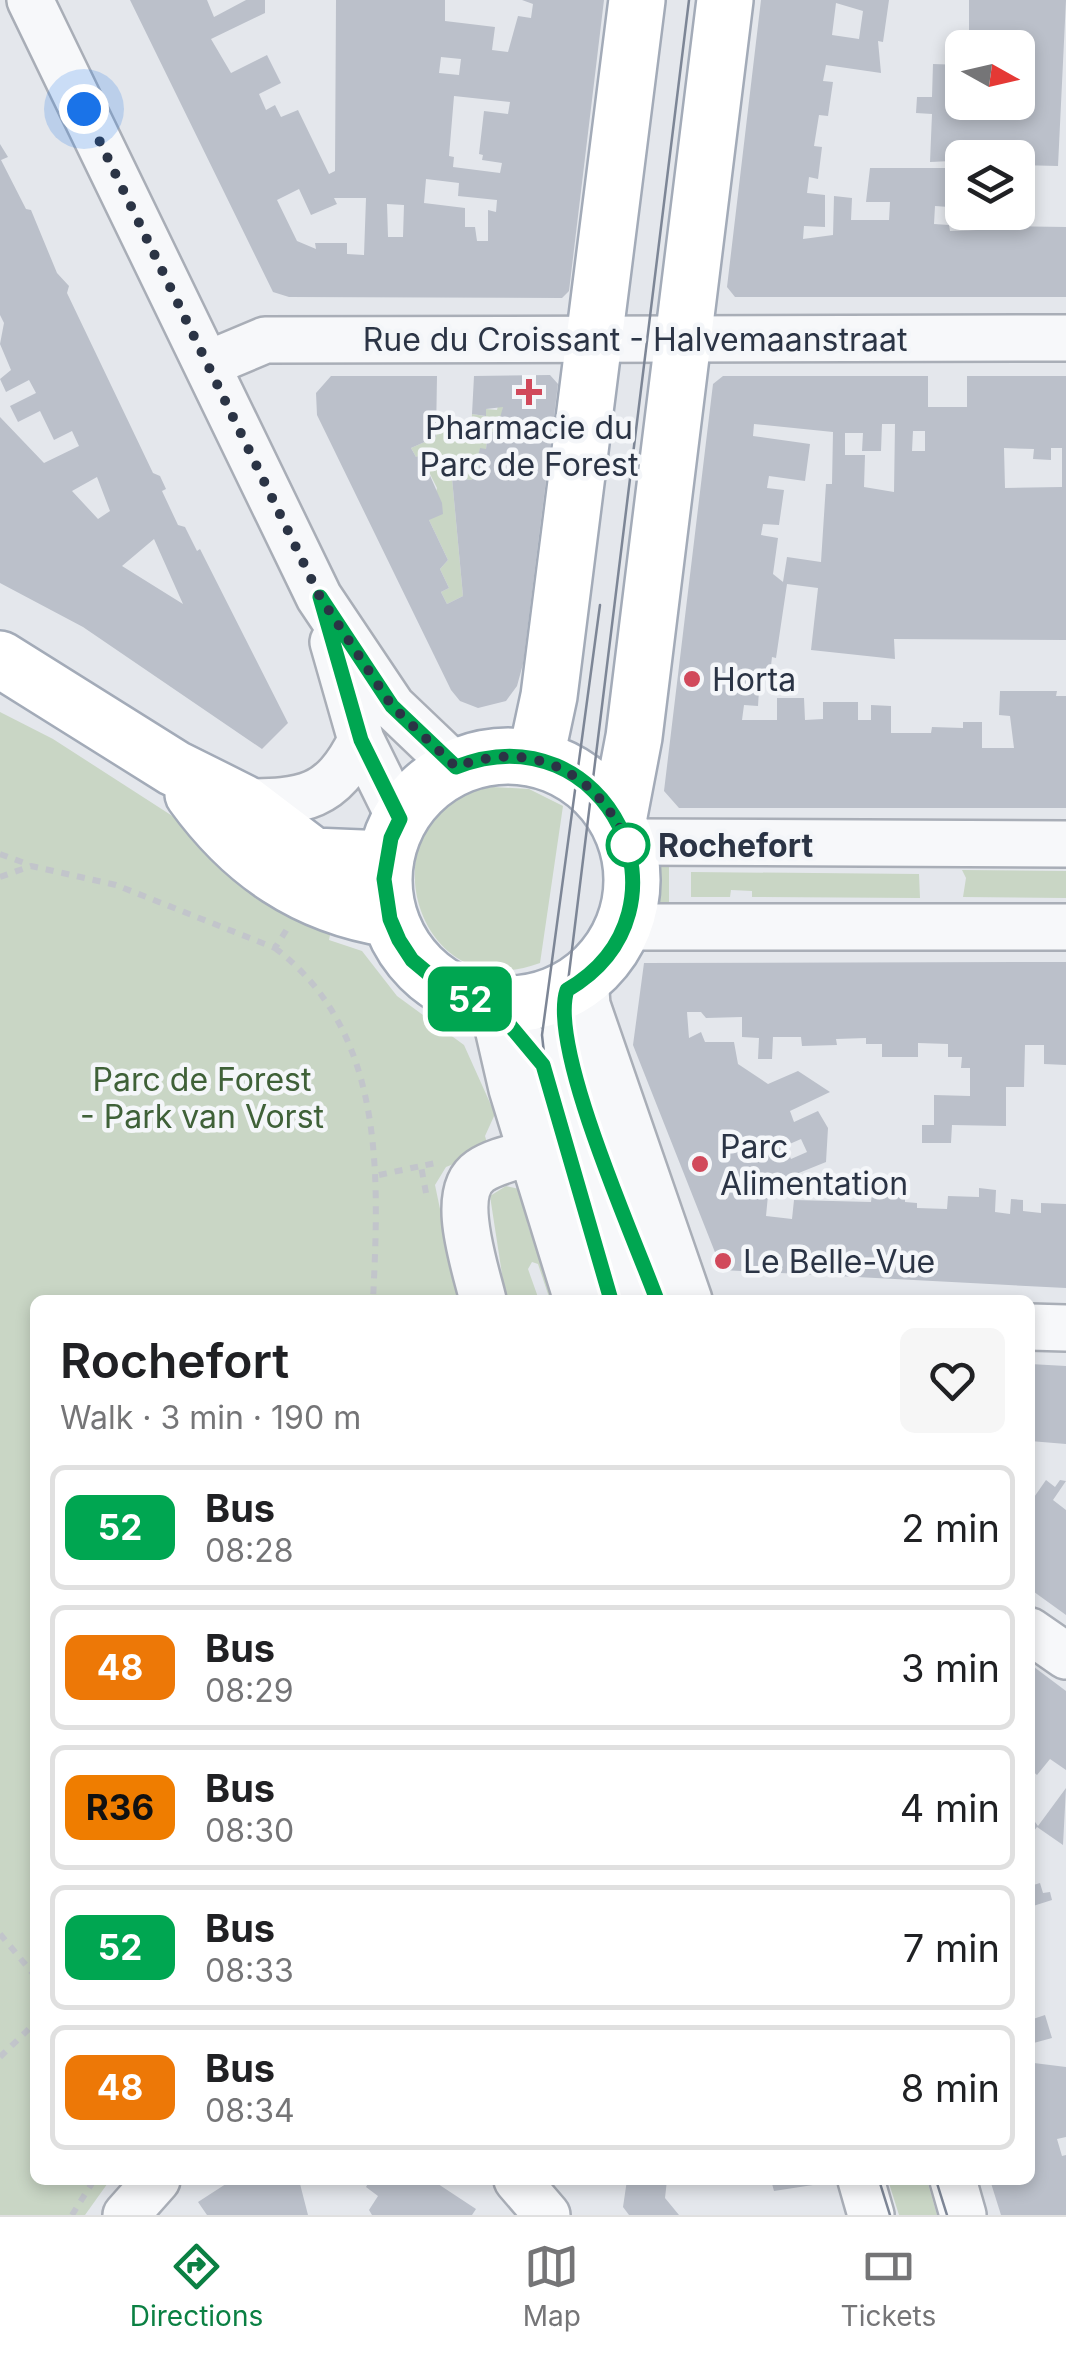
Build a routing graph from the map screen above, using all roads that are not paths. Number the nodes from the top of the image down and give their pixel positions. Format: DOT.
graph roads {
  1 [pos="30,0"];
  2 [pos="636,0"];
  3 [pos="724,0"];
  4 [pos="593,338"];
  5 [pos="683,338"];
  6 [pos="1066,338"];
  7 [pos="208,364"];
  8 [pos="320,597"];
  9 [pos="0,659"];
  10 [pos="361,740"];
  11 [pos="530,757"];
  12 [pos="456,767"];
  13 [pos="174,768"];
  14 [pos="242,802"];
  15 [pos="622,832"];
  16 [pos="393,839"];
  17 [pos="1066,844"];
  18 [pos="390,919"];
  19 [pos="624,927"];
  20 [pos="1066,927"];
  21 [pos="576,984"];
  22 [pos="492,1004"];
  23 [pos="532,1152"];
  24 [pos="482,1295"];
  25 [pos="575,1295"];
  26 [pos="609,1295"];
  27 [pos="655,1295"];
  28 [pos="687,1295"];
  29 [pos="1035,1326"];
  30 [pos="1066,1328"];
  31 [pos="1035,1634"];
  32 [pos="1066,1656"];
  33 [pos="153,2185"];
  34 [pos="521,2185"];
  35 [pos="862,2185"];
  36 [pos="885,2185"];
  37 [pos="933,2185"];
  38 [pos="954,2185"];
  39 [pos="126,2215"];
  40 [pos="547,2215"];
  41 [pos="872,2215"];
  42 [pos="894,2215"];
  43 [pos="942,2215"];
  44 [pos="964,2215"];
  1 -- 7 [label="street"];
  2 -- 4 [label="main road"];
  3 -- 5 [label="main road"];
  4 -- 5 [label="street, Rue du Croissant - Halvemaanstraat"];
  4 -- 7 [label="street, Rue du Croissant - Halvemaanstraat"];
  4 -- 11 [label="main road"];
  5 -- 6 [label="street, Rue du Croissant - Halvemaanstraat"];
  5 -- 15 [label="main road"];
  7 -- 8 [label="street"];
  8 -- 10 [label="street"];
  8 -- 12 [label="street"];
  9 -- 13 [label="main road"];
  10 -- 14 [label="street"];
  10 -- 16 [label="street"];
  11 -- 12 [label="main road"];
  11 -- 15 [label="main road"];
  12 -- 16 [label="main road"];
  13 -- 14 [label="main road"];
  13 -- 18 [label="main road"];
  14 -- 16 [label="main road"];
  15 -- 17 [label="street"];
  15 -- 19 [label="main road"];
  16 -- 18 [label="main road"];
  18 -- 22 [label="main road"];
  19 -- 20 [label="street"];
  19 -- 21 [label="main road"];
  21 -- 22 [label="main road"];
  21 -- 27 [label="street"];
  21 -- 28 [label="street"];
  22 -- 23 [label="street"];
  22 -- 26 [label="street"];
  23 -- 24 [label="street"];
  23 -- 25 [label="street"];
  29 -- 30 [label="street"];
  31 -- 32 [label="street"];
  33 -- 39 [label="street"];
  34 -- 40 [label="street"];
  35 -- 41 [label="street"];
  36 -- 42 [label="street"];
  37 -- 43 [label="street"];
  38 -- 44 [label="street"];
}
